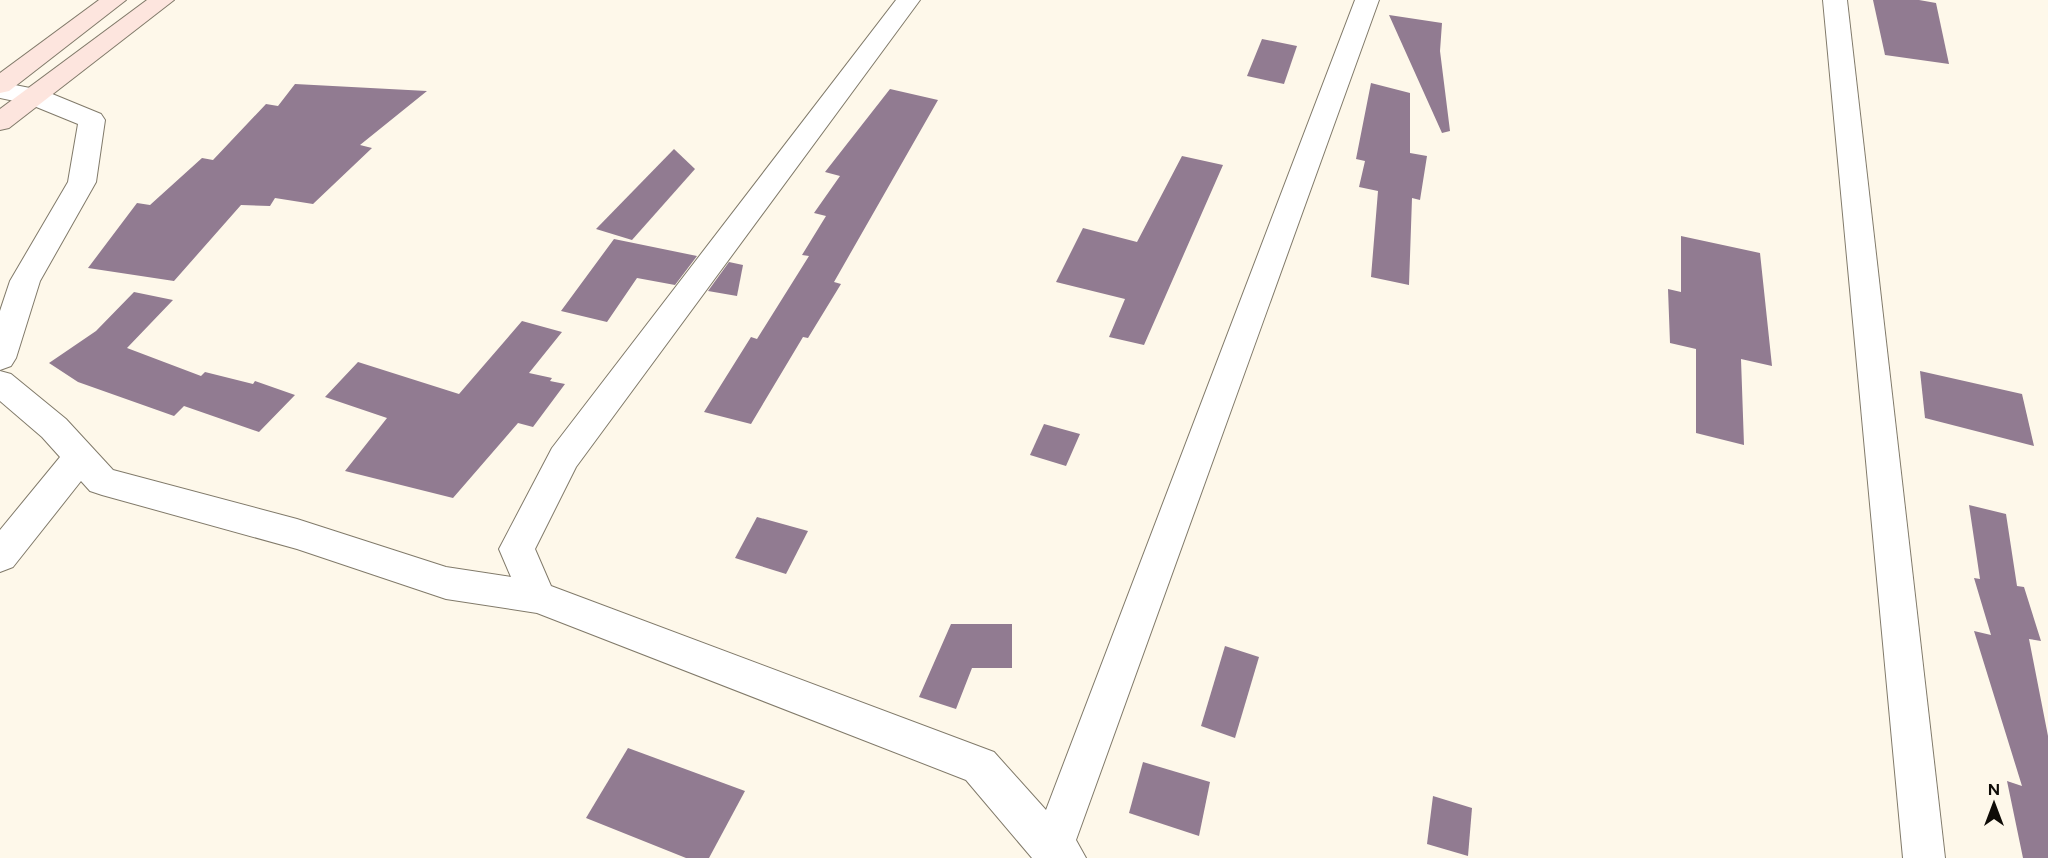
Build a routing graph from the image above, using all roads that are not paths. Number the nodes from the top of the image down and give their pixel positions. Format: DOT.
graph roads {
  1 [pos="114,0"];
  2 [pos="162,0"];
  3 [pos="908,0"];
  4 [pos="1367,0"];
  5 [pos="1835,0"];
  6 [pos="0,85"];
  7 [pos="0,90"];
  8 [pos="36,97"];
  9 [pos="0,122"];
  10 [pos="0,358"];
  11 [pos="0,383"];
  12 [pos="80,457"];
  13 [pos="0,556"];
  14 [pos="538,597"];
  15 [pos="1058,854"];
  16 [pos="1924,858"];
  1 -- 6 [label="main road"];
  2 -- 8 [label="main road"];
  3 -- 14 [label="street"];
  4 -- 15 [label="street"];
  5 -- 16 [label="street"];
  7 -- 8 [label="street"];
  8 -- 9 [label="main road"];
  8 -- 10 [label="street"];
  11 -- 12 [label="street"];
  12 -- 13 [label="street"];
  12 -- 14 [label="street"];
  14 -- 15 [label="street"];
}
